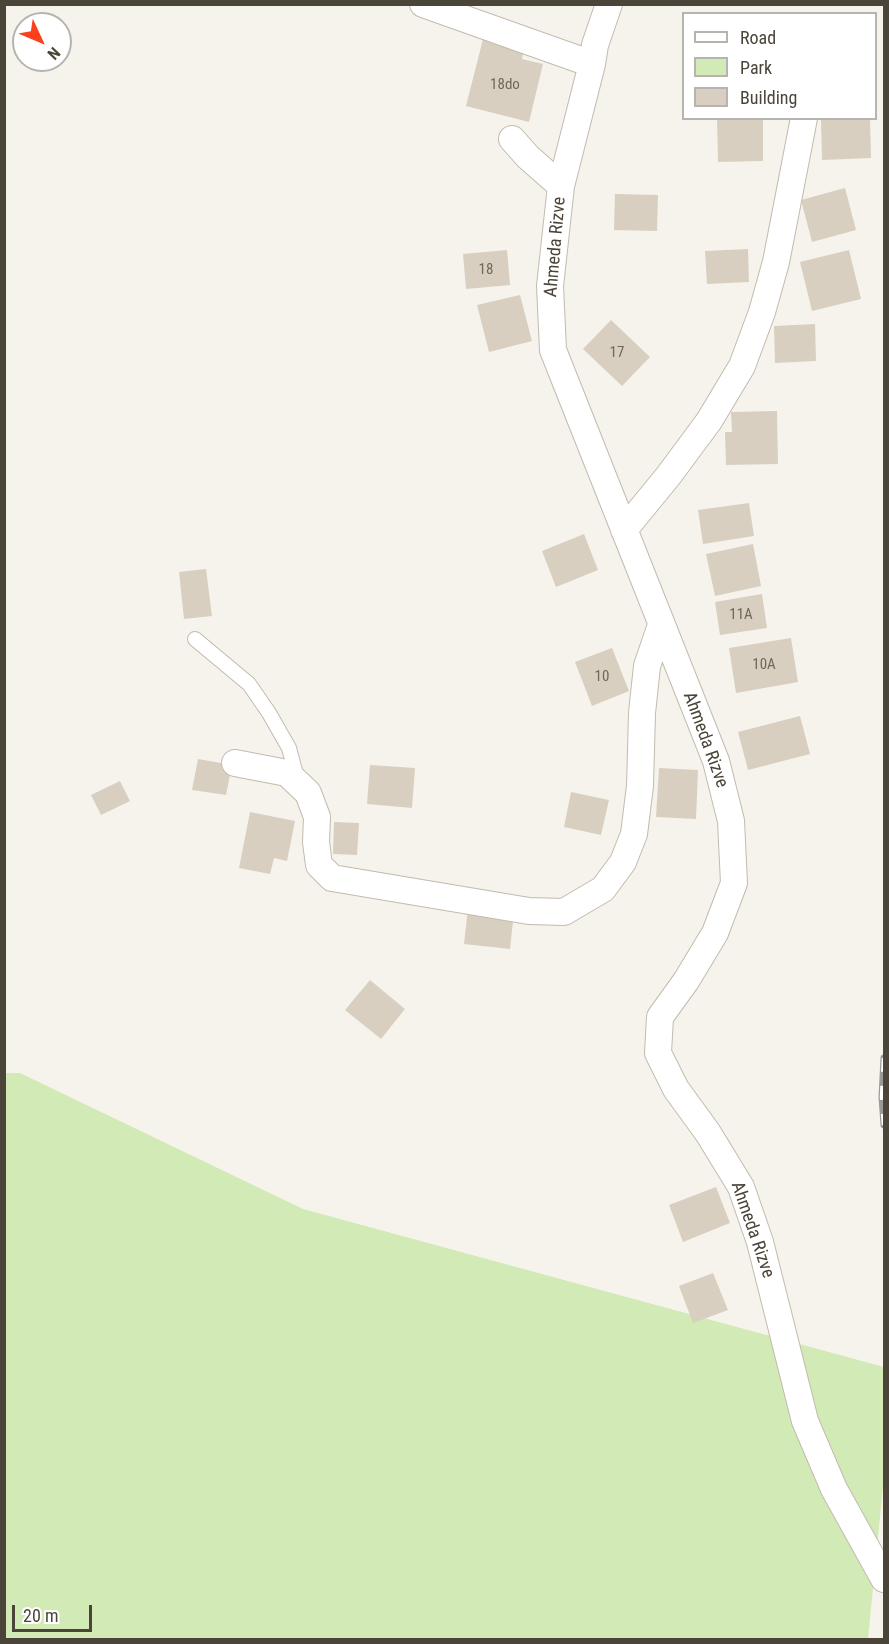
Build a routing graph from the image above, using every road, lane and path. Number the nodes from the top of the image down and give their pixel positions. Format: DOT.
graph roads {
  1 [pos="423,4"];
  2 [pos="609,4"];
  3 [pos="592,64"];
  4 [pos="804,120"];
  5 [pos="512,139"];
  6 [pos="561,186"];
  7 [pos="624,530"];
  8 [pos="661,625"];
  9 [pos="195,639"];
  10 [pos="235,763"];
  11 [pos="298,783"];
  12 [pos="885,1579"];
  1 -- 3 [label="street"];
  2 -- 3 [label="street, Ahmeda Rizve"];
  3 -- 6 [label="street, Ahmeda Rizve"];
  4 -- 7 [label="street"];
  5 -- 6 [label="street"];
  6 -- 7 [label="street, Ahmeda Rizve"];
  7 -- 8 [label="street, Ahmeda Rizve"];
  8 -- 11 [label="street"];
  8 -- 12 [label="street, Ahmeda Rizve"];
  9 -- 11 [label="lane"];
  10 -- 11 [label="street"];
}
